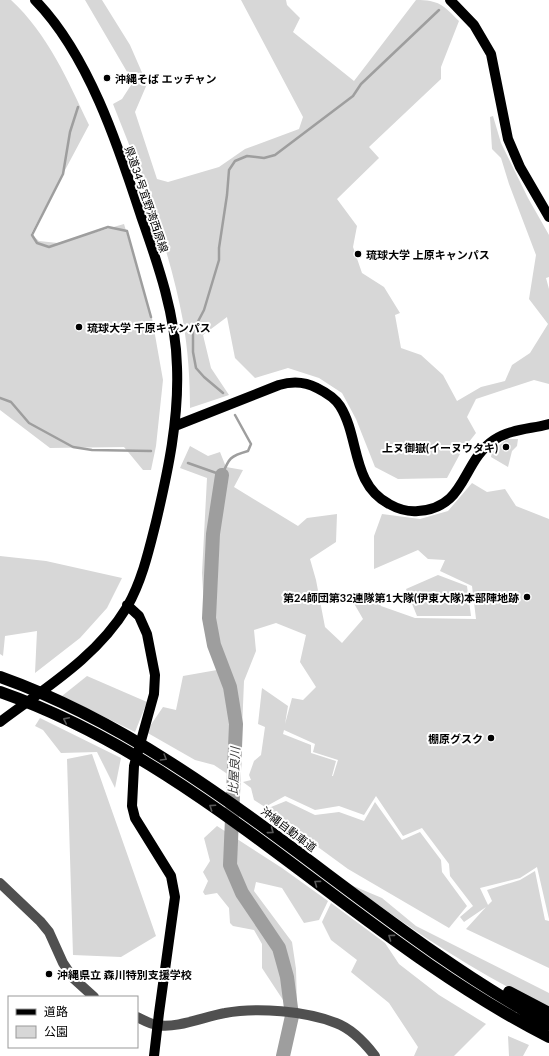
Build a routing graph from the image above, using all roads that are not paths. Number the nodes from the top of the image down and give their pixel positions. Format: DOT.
graph roads {
  1 [pos="35,0"];
  2 [pos="450,0"];
  3 [pos="549,217"];
  4 [pos="549,424"];
  5 [pos="175,426"];
  6 [pos="128,606"];
  7 [pos="0,677"];
  8 [pos="0,692"];
  9 [pos="0,722"];
  10 [pos="0,883"];
  11 [pos="418,956"];
  12 [pos="442,958"];
  13 [pos="93,996"];
  14 [pos="549,1013"];
  15 [pos="138,1017"];
  16 [pos="549,1024"];
  17 [pos="157,1025"];
  18 [pos="549,1037"];
  19 [pos="549,1045"];
  20 [pos="154,1056"];
  21 [pos="375,1056"];
  1 -- 5 [label="main road, 県道34号宜野湾西原線"];
  2 -- 3 [label="main road"];
  4 -- 5 [label="main road"];
  5 -- 6 [label="main road, 県道34号宜野湾西原線"];
  6 -- 9 [label="main road, 県道34号宜野湾西原線"];
  6 -- 17 [label="main road"];
  7 -- 12 [label="highway, 沖縄自動車道, one-way"];
  11 -- 8 [label="highway, one-way"];
  10 -- 13 [label="street"];
  11 -- 18 [label="highway"];
  11 -- 19 [label="highway"];
  12 -- 14 [label="highway"];
  12 -- 16 [label="highway, 沖縄自動車道"];
  15 -- 17 [label="street"];
  17 -- 20 [label="main road"];
  17 -- 21 [label="street"];
}
